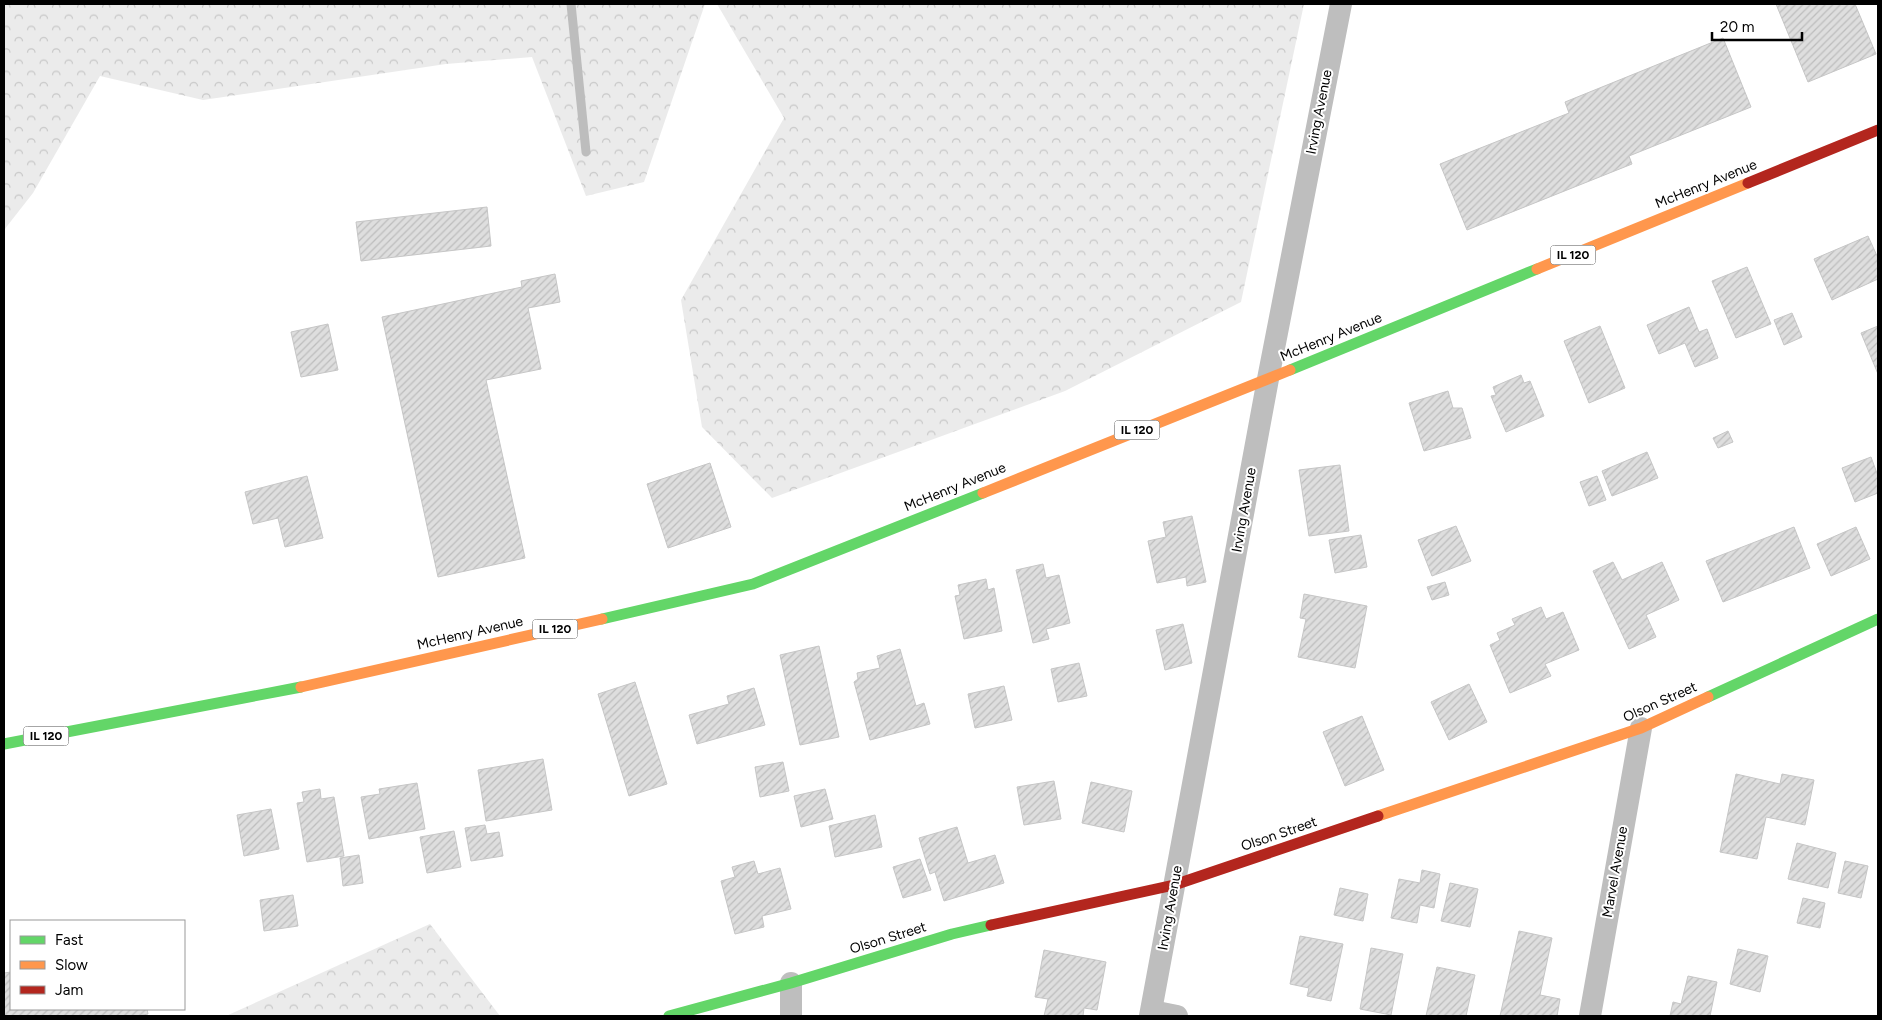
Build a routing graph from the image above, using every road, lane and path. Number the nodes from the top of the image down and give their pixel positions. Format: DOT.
graph roads {
  1 [pos="1341,4"];
  2 [pos="1878,130"];
  3 [pos="1268,379"];
  4 [pos="1878,619"];
  5 [pos="1640,728"];
  6 [pos="4,744"];
  7 [pos="1174,885"];
  8 [pos="791,983"];
  9 [pos="1151,1013"];
  10 [pos="669,1016"];
  11 [pos="791,1016"];
  12 [pos="1177,1016"];
  13 [pos="1590,1016"];
  1 -- 3 [label="street, Irving Avenue"];
  2 -- 3 [label="main road, McHenry Avenue / IL 120"];
  3 -- 6 [label="main road, McHenry Avenue / IL 120"];
  3 -- 7 [label="street, Irving Avenue"];
  4 -- 5 [label="main road, Olson Street"];
  5 -- 7 [label="main road, Olson Street"];
  5 -- 13 [label="street, Marvel Avenue"];
  7 -- 8 [label="main road, Olson Street"];
  7 -- 9 [label="street, Irving Avenue"];
  8 -- 10 [label="main road, Olson Street"];
  8 -- 11 [label="street"];
  9 -- 12 [label="street"];
}
